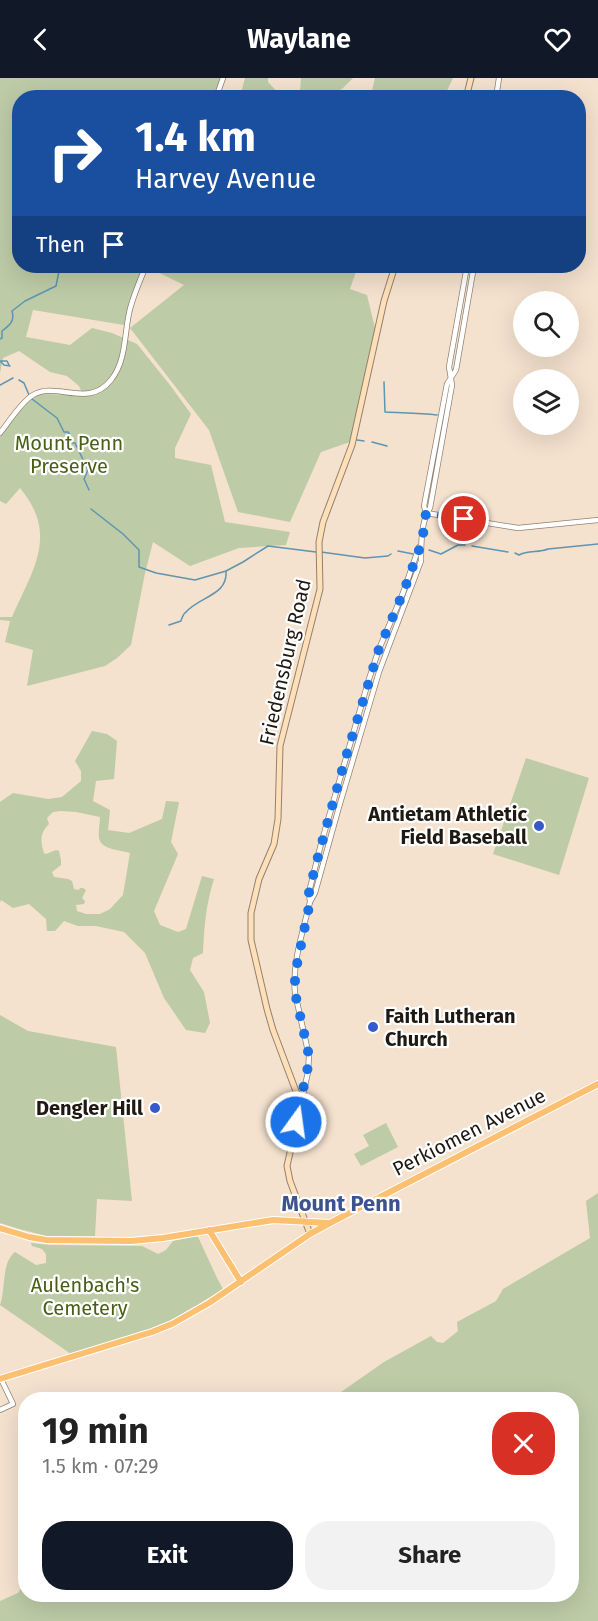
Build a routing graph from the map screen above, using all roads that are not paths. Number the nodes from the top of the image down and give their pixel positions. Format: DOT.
graph roads {
  1 [pos="143,273"];
  2 [pos="393,273"];
  3 [pos="466,273"];
  4 [pos="473,273"];
  5 [pos="451,377"];
  6 [pos="0,433"];
  7 [pos="426,513"];
  8 [pos="598,520"];
  9 [pos="422,542"];
  10 [pos="310,902"];
  11 [pos="598,1084"];
  12 [pos="302,1099"];
  13 [pos="305,1222"];
  14 [pos="330,1223"];
  15 [pos="0,1228"];
  16 [pos="209,1230"];
  17 [pos="310,1234"];
  18 [pos="241,1282"];
  19 [pos="1,1379"];
  20 [pos="0,1410"];
  1 -- 6 [label="street"];
  2 -- 12 [label="main road, Friedensburg Road"];
  3 -- 5 [label="street"];
  4 -- 5 [label="street"];
  5 -- 7 [label="street"];
  7 -- 8 [label="street"];
  7 -- 9 [label="street"];
  9 -- 10 [label="street"];
  9 -- 10 [label="street"];
  10 -- 12 [label="street"];
  11 -- 14 [label="main road, Perkiomen Avenue"];
  12 -- 13 [label="main road"];
  13 -- 14 [label="main road"];
  13 -- 16 [label="main road"];
  13 -- 17 [label="main road"];
  14 -- 17 [label="main road, Perkiomen Avenue"];
  15 -- 16 [label="main road"];
  16 -- 18 [label="main road"];
  17 -- 18 [label="main road, Perkiomen Avenue"];
  18 -- 19 [label="main road, Perkiomen Avenue"];
  19 -- 20 [label="street"];
}
